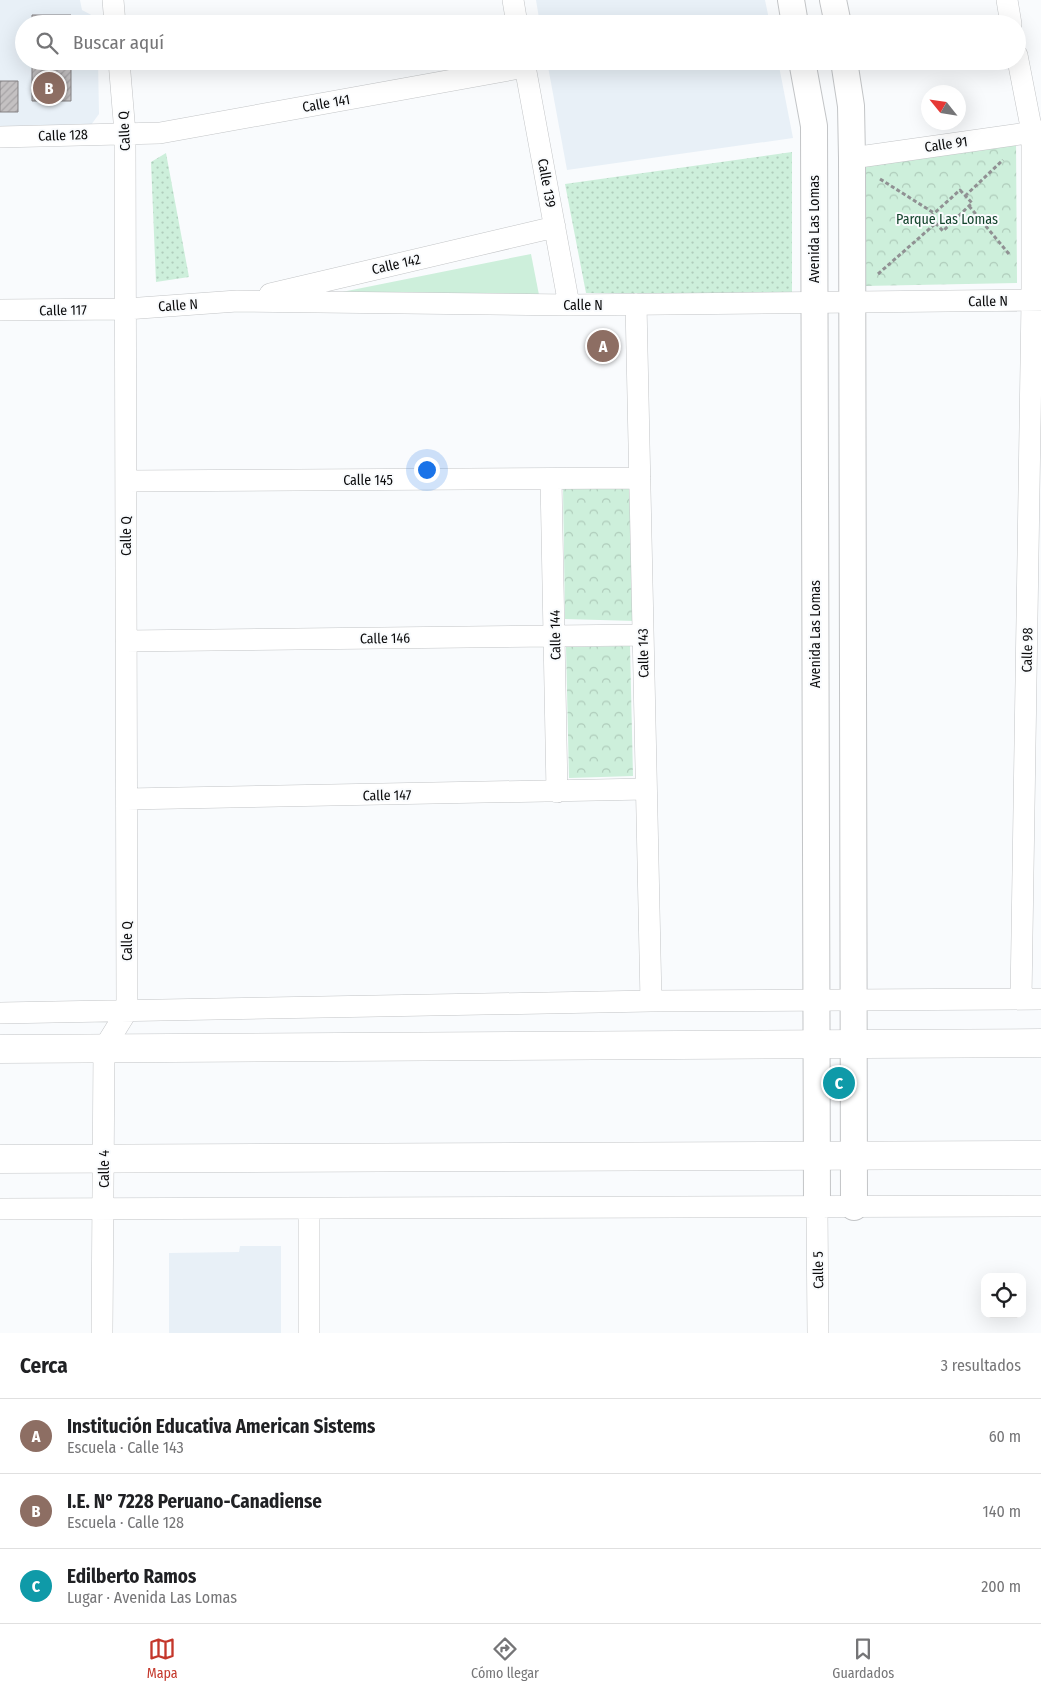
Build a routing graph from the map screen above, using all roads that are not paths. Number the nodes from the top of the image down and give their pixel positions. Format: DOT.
graph roads {
  1 [pos="113,0"];
  2 [pos="513,0"];
  3 [pos="791,0"];
  4 [pos="833,0"];
  5 [pos="1007,0"];
  6 [pos="114,15"];
  7 [pos="516,15"];
  8 [pos="794,15"];
  9 [pos="836,15"];
  10 [pos="1010,15"];
  11 [pos="120,70"];
  12 [pos="493,70"];
  13 [pos="526,70"];
  14 [pos="804,70"];
  15 [pos="845,70"];
  16 [pos="1021,70"];
  17 [pos="1036,132"];
  18 [pos="125,133"];
  19 [pos="0,137"];
  20 [pos="852,158"];
  21 [pos="555,227"];
  22 [pos="852,293"];
  23 [pos="1038,300"];
  24 [pos="237,301"];
  25 [pos="815,303"];
  26 [pos="636,304"];
  27 [pos="569,305"];
  28 [pos="126,309"];
  29 [pos="0,310"];
  30 [pos="1035,457"];
  31 [pos="640,478"];
  32 [pos="552,479"];
  33 [pos="126,481"];
  34 [pos="1034,626"];
  35 [pos="643,635"];
  36 [pos="555,636"];
  37 [pos="126,641"];
  38 [pos="1033,780"];
  39 [pos="646,789"];
  40 [pos="557,792"];
  41 [pos="127,799"];
  42 [pos="1031,999"];
  43 [pos="651,1001"];
  44 [pos="816,1001"];
  45 [pos="854,1001"];
  46 [pos="127,1011"];
  47 [pos="0,1012"];
  48 [pos="1041,1043"];
  49 [pos="817,1044"];
  50 [pos="854,1044"];
  51 [pos="104,1048"];
  52 [pos="0,1049"];
  53 [pos="1041,1155"];
  54 [pos="817,1156"];
  55 [pos="854,1156"];
  56 [pos="104,1159"];
  57 [pos="0,1160"];
  58 [pos="1041,1206"];
  59 [pos="817,1207"];
  60 [pos="854,1207"];
  61 [pos="309,1208"];
  62 [pos="104,1209"];
  63 [pos="0,1210"];
  64 [pos="102,1333"];
  65 [pos="309,1333"];
  66 [pos="818,1333"];
  1 -- 6 [label="street"];
  2 -- 7 [label="street"];
  3 -- 8 [label="street"];
  4 -- 9 [label="street"];
  5 -- 10 [label="street"];
  11 -- 18 [label="street, Calle Q"];
  12 -- 18 [label="street, Calle 141"];
  13 -- 21 [label="street, Calle 139"];
  14 -- 25 [label="street, Avenida Las Lomas"];
  15 -- 20 [label="street"];
  16 -- 17 [label="street, Calle 98"];
  17 -- 20 [label="street, Calle 91"];
  17 -- 23 [label="street, Calle 98"];
  18 -- 19 [label="street, Calle 128"];
  18 -- 28 [label="street, Calle Q"];
  20 -- 22 [label="street"];
  21 -- 24 [label="street, Calle 142"];
  21 -- 27 [label="street, Calle 139"];
  22 -- 23 [label="street, Calle N"];
  22 -- 25 [label="street, Calle N"];
  22 -- 45 [label="street"];
  23 -- 30 [label="street, Calle 98"];
  24 -- 27 [label="street, Calle N"];
  24 -- 28 [label="street, Calle N"];
  25 -- 26 [label="street, Calle N"];
  25 -- 44 [label="street, Avenida Las Lomas"];
  26 -- 27 [label="street, Calle N"];
  26 -- 31 [label="street, Calle 143"];
  28 -- 29 [label="street, Calle 117"];
  28 -- 33 [label="street, Calle Q"];
  30 -- 34 [label="street, Calle 98"];
  31 -- 32 [label="street, Calle 145"];
  31 -- 35 [label="street, Calle 143"];
  32 -- 33 [label="street, Calle 145"];
  32 -- 36 [label="street, Calle 144"];
  33 -- 37 [label="street, Calle Q"];
  34 -- 38 [label="street, Calle 98"];
  35 -- 36 [label="street, Calle 146"];
  35 -- 39 [label="street, Calle 143"];
  36 -- 37 [label="street, Calle 146"];
  36 -- 40 [label="street, Calle 144"];
  37 -- 41 [label="street, Calle Q"];
  38 -- 42 [label="street, Calle 98"];
  39 -- 40 [label="street, Calle 147"];
  39 -- 43 [label="street, Calle 143"];
  40 -- 41 [label="street, Calle 147"];
  41 -- 46 [label="street, Calle Q"];
  42 -- 45 [label="street"];
  43 -- 44 [label="street"];
  43 -- 46 [label="street"];
  44 -- 45 [label="street"];
  44 -- 49 [label="street, Avenida Las Lomas"];
  45 -- 50 [label="street"];
  46 -- 47 [label="street"];
  46 -- 51 [label="street"];
  48 -- 50 [label="main road"];
  49 -- 50 [label="main road"];
  49 -- 51 [label="main road"];
  49 -- 54 [label="street, Avenida Las Lomas"];
  50 -- 55 [label="street"];
  51 -- 52 [label="main road"];
  51 -- 56 [label="street, Calle 4"];
  53 -- 55 [label="main road"];
  54 -- 55 [label="main road"];
  54 -- 56 [label="main road"];
  54 -- 59 [label="street, Avenida Las Lomas"];
  55 -- 60 [label="street"];
  56 -- 57 [label="main road"];
  56 -- 62 [label="street, Calle 4"];
  58 -- 60 [label="street"];
  59 -- 60 [label="street"];
  59 -- 61 [label="street"];
  59 -- 66 [label="street, Calle 5"];
  61 -- 62 [label="street"];
  61 -- 65 [label="street"];
  62 -- 63 [label="street"];
  62 -- 64 [label="street, Calle 4"];
}
